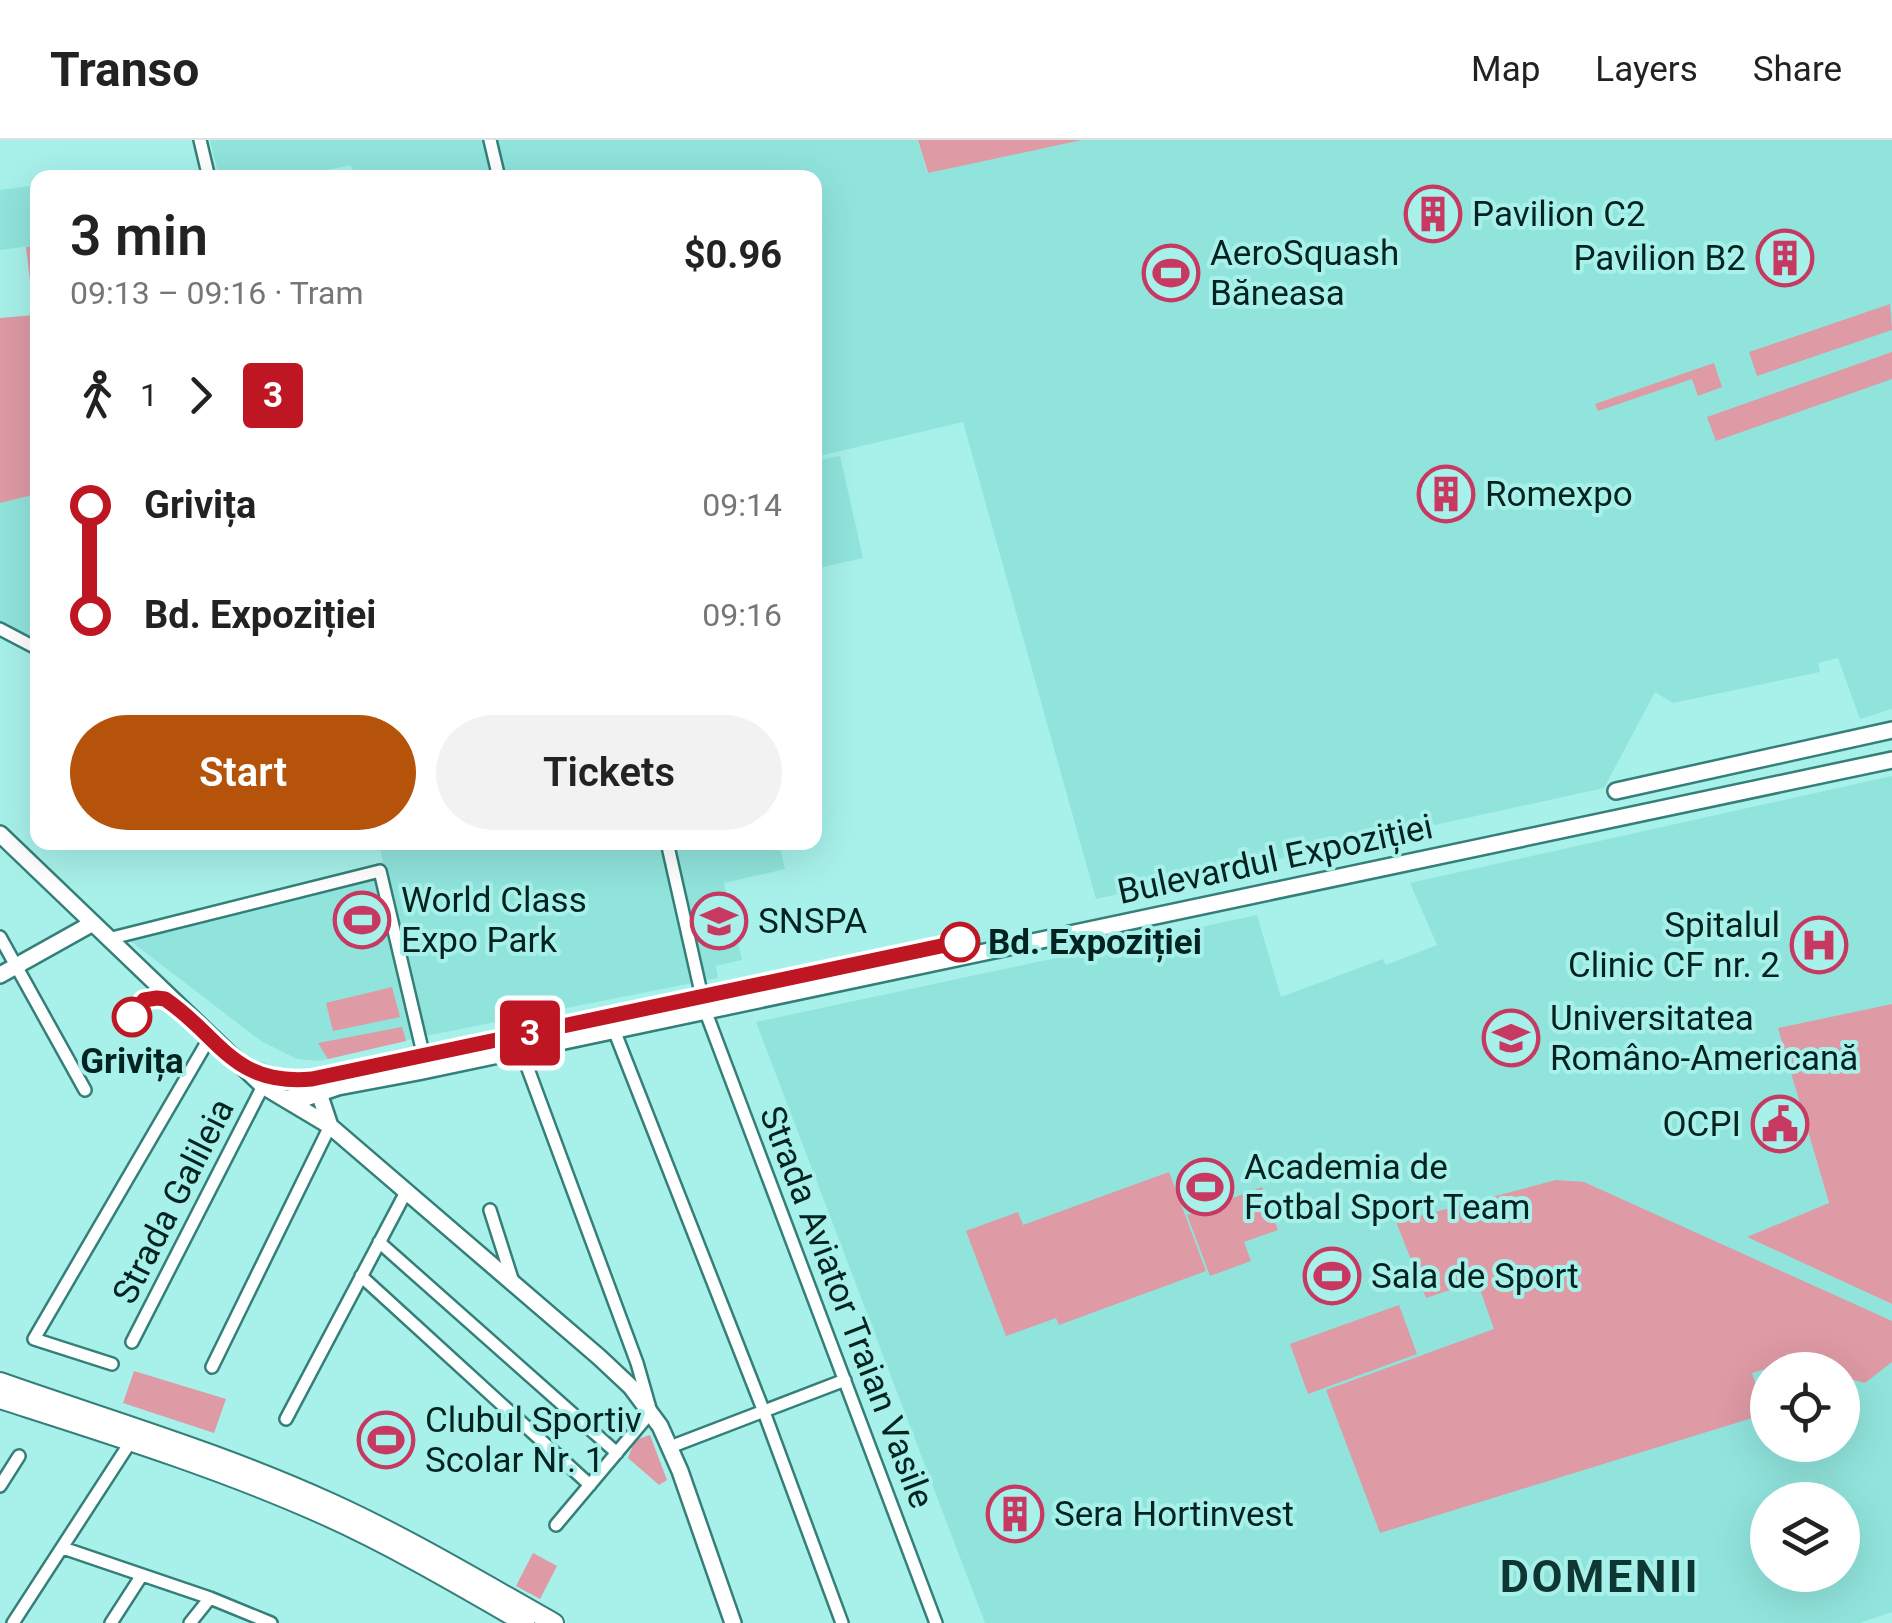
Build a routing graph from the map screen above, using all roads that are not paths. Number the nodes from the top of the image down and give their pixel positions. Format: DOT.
graph roads {
  1 [pos="200,140"];
  2 [pos="490,140"];
  3 [pos="207,170"];
  4 [pos="497,170"];
  5 [pos="0,629"];
  6 [pos="30,645"];
  7 [pos="1892,730"];
  8 [pos="1892,760"];
  9 [pos="1616,790"];
  10 [pos="0,834"];
  11 [pos="669,850"];
  12 [pos="92,924"];
  13 [pos="0,937"];
  14 [pos="108,939"];
  15 [pos="16,966"];
  16 [pos="0,975"];
  17 [pos="705,1010"];
  18 [pos="614,1030"];
  19 [pos="210,1037"];
  20 [pos="521,1050"];
  21 [pos="241,1066"];
  22 [pos="427,1070"];
  23 [pos="263,1086"];
  24 [pos="85,1090"];
  25 [pos="319,1093"];
  26 [pos="285,1098"];
  27 [pos="312,1116"];
  28 [pos="330,1126"];
  29 [pos="406,1192"];
  30 [pos="490,1210"];
  31 [pos="379,1242"];
  32 [pos="361,1276"];
  33 [pos="513,1284"];
  34 [pos="132,1342"];
  35 [pos="112,1364"];
  36 [pos="212,1367"];
  37 [pos="845,1380"];
  38 [pos="0,1382"];
  39 [pos="0,1399"];
  40 [pos="651,1412"];
  41 [pos="764,1412"];
  42 [pos="286,1419"];
  43 [pos="134,1435"];
  44 [pos="670,1448"];
  45 [pos="616,1454"];
  46 [pos="19,1456"];
  47 [pos="590,1485"];
  48 [pos="0,1486"];
  49 [pos="556,1525"];
  50 [pos="63,1548"];
  51 [pos="142,1574"];
  52 [pos="210,1598"];
  53 [pos="13,1623"];
  54 [pos="111,1623"];
  55 [pos="190,1623"];
  56 [pos="271,1623"];
  57 [pos="525,1623"];
  58 [pos="554,1623"];
  59 [pos="732,1623"];
  60 [pos="842,1623"];
  61 [pos="936,1623"];
  1 -- 3 [label="street"];
  2 -- 4 [label="street"];
  5 -- 6 [label="street"];
  7 -- 9 [label="street"];
  8 -- 17 [label="street, Bulevardul Expoziției"];
  10 -- 12 [label="street"];
  11 -- 17 [label="street, Strada Aviator Traian Vasile"];
  12 -- 14 [label="street"];
  12 -- 15 [label="street"];
  13 -- 15 [label="street"];
  14 -- 19 [label="street"];
  14 -- 22 [label="street"];
  15 -- 16 [label="street"];
  15 -- 24 [label="street"];
  17 -- 18 [label="street, Bulevardul Expoziției"];
  17 -- 37 [label="street, Strada Aviator Traian Vasile"];
  18 -- 20 [label="street, Bulevardul Expoziției"];
  18 -- 41 [label="street"];
  19 -- 21 [label="street"];
  19 -- 35 [label="street"];
  20 -- 22 [label="street, Bulevardul Expoziției"];
  20 -- 40 [label="street"];
  21 -- 23 [label="street"];
  21 -- 25 [label="street"];
  22 -- 25 [label="street, Bulevardul Expoziției"];
  23 -- 26 [label="street"];
  23 -- 34 [label="street, Strada Galileia"];
  25 -- 26 [label="street, Bulevardul Expoziției"];
  25 -- 27 [label="street"];
  25 -- 28 [label="street"];
  26 -- 27 [label="street"];
  27 -- 28 [label="street"];
  28 -- 29 [label="street"];
  28 -- 36 [label="street"];
  29 -- 31 [label="street"];
  29 -- 33 [label="street"];
  30 -- 33 [label="street"];
  31 -- 32 [label="street"];
  31 -- 45 [label="street"];
  32 -- 42 [label="street"];
  32 -- 47 [label="street"];
  33 -- 40 [label="street"];
  37 -- 41 [label="street"];
  37 -- 61 [label="street, Strada Aviator Traian Vasile"];
  38 -- 43 [label="main road"];
  39 -- 43 [label="main road"];
  40 -- 44 [label="street"];
  40 -- 45 [label="street"];
  41 -- 44 [label="street"];
  41 -- 60 [label="street"];
  43 -- 50 [label="street"];
  43 -- 57 [label="main road"];
  43 -- 58 [label="main road"];
  44 -- 59 [label="street"];
  45 -- 47 [label="street"];
  46 -- 48 [label="street"];
  47 -- 49 [label="street"];
  50 -- 51 [label="street"];
  50 -- 53 [label="street"];
  51 -- 52 [label="street"];
  51 -- 54 [label="street"];
  52 -- 55 [label="street"];
  52 -- 56 [label="street"];
}
